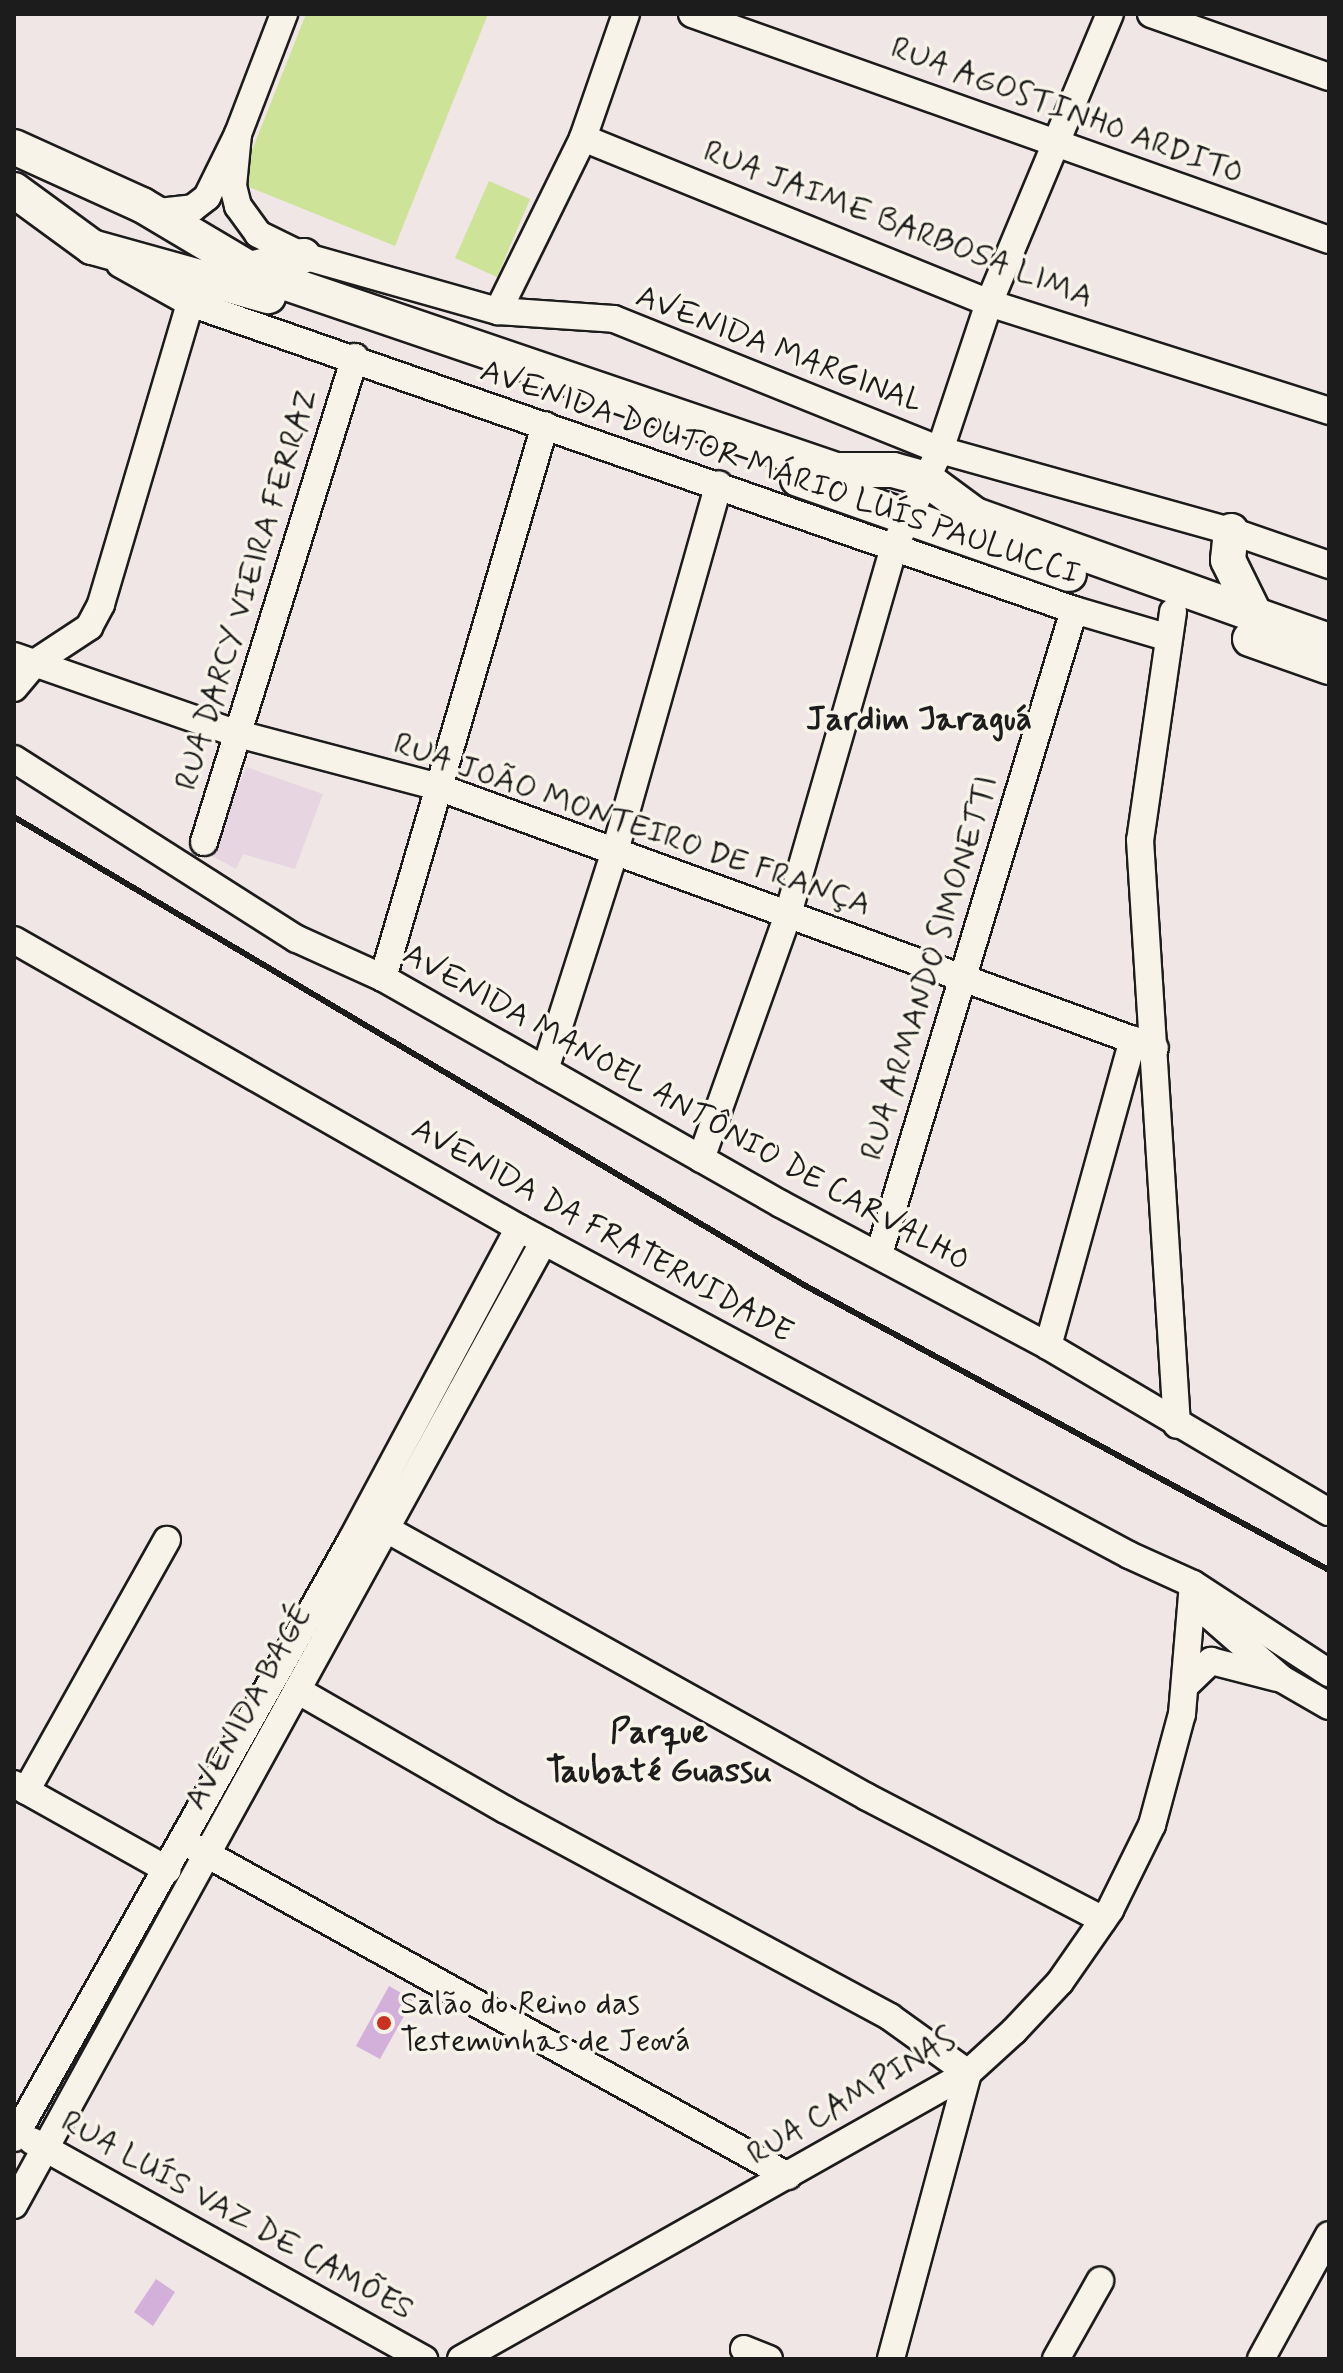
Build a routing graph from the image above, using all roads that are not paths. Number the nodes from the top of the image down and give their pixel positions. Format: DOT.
graph roads {
  1 [pos="284,14"];
  2 [pos="626,14"];
  3 [pos="692,14"];
  4 [pos="1110,14"];
  5 [pos="1151,14"];
  6 [pos="1329,77"];
  7 [pos="238,134"];
  8 [pos="583,138"];
  9 [pos="1059,144"];
  10 [pos="14,147"];
  11 [pos="81,181"];
  12 [pos="14,190"];
  13 [pos="146,209"];
  14 [pos="45,215"];
  15 [pos="1329,240"];
  16 [pos="92,247"];
  17 [pos="127,255"];
  18 [pos="303,256"];
  19 [pos="240,276"];
  20 [pos="190,303"];
  21 [pos="989,303"];
  22 [pos="498,311"];
  23 [pos="355,357"];
  24 [pos="1329,411"];
  25 [pos="545,425"];
  26 [pos="933,464"];
  27 [pos="719,484"];
  28 [pos="1231,531"];
  29 [pos="900,532"];
  30 [pos="1329,565"];
  31 [pos="1074,610"];
  32 [pos="1257,619"];
  33 [pos="1170,624"];
  34 [pos="1329,641"];
  35 [pos="25,659"];
  36 [pos="1329,667"];
  37 [pos="14,688"];
  38 [pos="238,734"];
  39 [pos="14,759"];
  40 [pos="435,786"];
  41 [pos="204,842"];
  42 [pos="615,851"];
  43 [pos="788,914"];
  44 [pos="14,940"];
  45 [pos="383,978"];
  46 [pos="962,978"];
  47 [pos="1144,1044"];
  48 [pos="545,1070"];
  49 [pos="701,1159"];
  50 [pos="519,1228"];
  51 [pos="544,1241"];
  52 [pos="879,1254"];
  53 [pos="1048,1346"];
  54 [pos="1177,1425"];
  55 [pos="1329,1512"];
  56 [pos="374,1522"];
  57 [pos="167,1540"];
  58 [pos="1193,1593"];
  59 [pos="1233,1635"];
  60 [pos="1190,1656"];
  61 [pos="1329,1674"];
  62 [pos="1282,1679"];
  63 [pos="1186,1685"];
  64 [pos="297,1690"];
  65 [pos="1329,1706"];
  66 [pos="20,1788"];
  67 [pos="184,1841"];
  68 [pos="206,1855"];
  69 [pos="168,1870"];
  70 [pos="1103,1920"];
  71 [pos="968,2073"];
  72 [pos="15,2133"];
  73 [pos="45,2148"];
  74 [pos="788,2176"];
  75 [pos="14,2205"];
  76 [pos="1329,2235"];
  77 [pos="1100,2281"];
  78 [pos="744,2349"];
  79 [pos="424,2359"];
  80 [pos="461,2359"];
  81 [pos="769,2359"];
  82 [pos="891,2359"];
  83 [pos="1056,2359"];
  84 [pos="1261,2359"];
  1 -- 7 [label="street"];
  2 -- 8 [label="street"];
  3 -- 9 [label="street, RUA AGOSTINHO ARDITO"];
  4 -- 9 [label="street"];
  5 -- 6 [label="street"];
  7 -- 13 [label="street"];
  7 -- 18 [label="street, AVENIDA MARGINAL"];
  8 -- 21 [label="street, RUA JAIME BARBOSA LIMA"];
  8 -- 22 [label="street"];
  9 -- 15 [label="street, RUA AGOSTINHO ARDITO"];
  9 -- 21 [label="street"];
  10 -- 11 [label="main road"];
  11 -- 13 [label="main road"];
  11 -- 14 [label="main road"];
  12 -- 14 [label="main road"];
  13 -- 17 [label="main road"];
  13 -- 19 [label="main road"];
  14 -- 16 [label="main road"];
  16 -- 17 [label="main road"];
  16 -- 20 [label="street"];
  17 -- 19 [label="main road"];
  18 -- 19 [label="main road"];
  18 -- 22 [label="street, AVENIDA MARGINAL"];
  19 -- 26 [label="main road, AVENIDA DOUTOR MÁRIO LUÍS PAULUCCI"];
  19 -- 29 [label="main road, AVENIDA DOUTOR MÁRIO LUÍS PAULUCCI"];
  20 -- 23 [label="street"];
  20 -- 35 [label="street"];
  21 -- 24 [label="street, RUA JAIME BARBOSA LIMA"];
  21 -- 26 [label="street"];
  22 -- 26 [label="street, AVENIDA MARGINAL"];
  23 -- 25 [label="street"];
  23 -- 38 [label="street, RUA DARCY VIEIRA FERRAZ"];
  25 -- 27 [label="street"];
  25 -- 40 [label="street"];
  26 -- 28 [label="street, AVENIDA MARGINAL"];
  26 -- 29 [label="street"];
  26 -- 32 [label="main road, AVENIDA DOUTOR MÁRIO LUÍS PAULUCCI"];
  27 -- 29 [label="street"];
  27 -- 42 [label="street"];
  28 -- 30 [label="street, AVENIDA MARGINAL"];
  28 -- 32 [label="main road"];
  29 -- 31 [label="street"];
  29 -- 33 [label="main road, AVENIDA DOUTOR MÁRIO LUÍS PAULUCCI"];
  29 -- 43 [label="street"];
  31 -- 33 [label="street"];
  31 -- 46 [label="street, RUA ARMANDO SIMONETTI"];
  32 -- 34 [label="main road, AVENIDA DOUTOR MÁRIO LUÍS PAULUCCI"];
  33 -- 36 [label="main road, AVENIDA DOUTOR MÁRIO LUÍS PAULUCCI"];
  33 -- 47 [label="street"];
  35 -- 37 [label="street"];
  35 -- 38 [label="street, RUA JOÃO MONTEIRO DE FRANÇA"];
  38 -- 40 [label="street, RUA JOÃO MONTEIRO DE FRANÇA"];
  38 -- 41 [label="street, RUA DARCY VIEIRA FERRAZ"];
  39 -- 45 [label="street, AVENIDA MANOEL ANTÔNIO DE CARVALHO"];
  40 -- 42 [label="street, RUA JOÃO MONTEIRO DE FRANÇA"];
  40 -- 45 [label="street"];
  42 -- 43 [label="street, RUA JOÃO MONTEIRO DE FRANÇA"];
  42 -- 48 [label="street"];
  43 -- 46 [label="street, RUA JOÃO MONTEIRO DE FRANÇA"];
  43 -- 49 [label="street"];
  44 -- 50 [label="street, AVENIDA DA FRATERNIDADE"];
  45 -- 48 [label="street, AVENIDA MANOEL ANTÔNIO DE CARVALHO"];
  46 -- 47 [label="street, RUA JOÃO MONTEIRO DE FRANÇA"];
  46 -- 52 [label="street, RUA ARMANDO SIMONETTI"];
  47 -- 53 [label="street"];
  47 -- 54 [label="street"];
  48 -- 49 [label="street, AVENIDA MANOEL ANTÔNIO DE CARVALHO"];
  49 -- 52 [label="street, AVENIDA MANOEL ANTÔNIO DE CARVALHO"];
  50 -- 51 [label="street, AVENIDA DA FRATERNIDADE"];
  50 -- 56 [label="street, AVENIDA BAGÉ"];
  51 -- 56 [label="street, AVENIDA BAGÉ"];
  51 -- 58 [label="street, AVENIDA DA FRATERNIDADE"];
  52 -- 53 [label="street, AVENIDA MANOEL ANTÔNIO DE CARVALHO"];
  53 -- 54 [label="street, AVENIDA MANOEL ANTÔNIO DE CARVALHO"];
  54 -- 55 [label="street, AVENIDA MANOEL ANTÔNIO DE CARVALHO"];
  56 -- 64 [label="street, AVENIDA BAGÉ"];
  56 -- 67 [label="street, AVENIDA BAGÉ"];
  56 -- 70 [label="street"];
  57 -- 66 [label="street"];
  58 -- 59 [label="street, AVENIDA DA FRATERNIDADE"];
  58 -- 60 [label="street, RUA CAMPINAS"];
  58 -- 61 [label="street, AVENIDA DA FRATERNIDADE"];
  59 -- 60 [label="street"];
  59 -- 61 [label="street"];
  59 -- 62 [label="street, AVENIDA DA FRATERNIDADE"];
  60 -- 63 [label="street, RUA CAMPINAS"];
  62 -- 63 [label="street"];
  62 -- 65 [label="street, AVENIDA DA FRATERNIDADE"];
  63 -- 70 [label="street, RUA CAMPINAS"];
  64 -- 68 [label="street, AVENIDA BAGÉ"];
  64 -- 71 [label="street"];
  66 -- 69 [label="street"];
  67 -- 68 [label="street"];
  67 -- 69 [label="street, AVENIDA BAGÉ"];
  68 -- 73 [label="street, AVENIDA BAGÉ"];
  68 -- 74 [label="street"];
  69 -- 72 [label="street, AVENIDA BAGÉ"];
  70 -- 71 [label="street, RUA CAMPINAS"];
  71 -- 74 [label="street, RUA CAMPINAS"];
  71 -- 82 [label="street"];
  72 -- 73 [label="street, RUA LUÍS VAZ DE CAMÕES"];
  73 -- 75 [label="street, AVENIDA BAGÉ"];
  73 -- 79 [label="street, RUA LUÍS VAZ DE CAMÕES"];
  74 -- 80 [label="street, RUA CAMPINAS"];
  76 -- 84 [label="street"];
  77 -- 83 [label="street"];
  78 -- 81 [label="street"];
}
